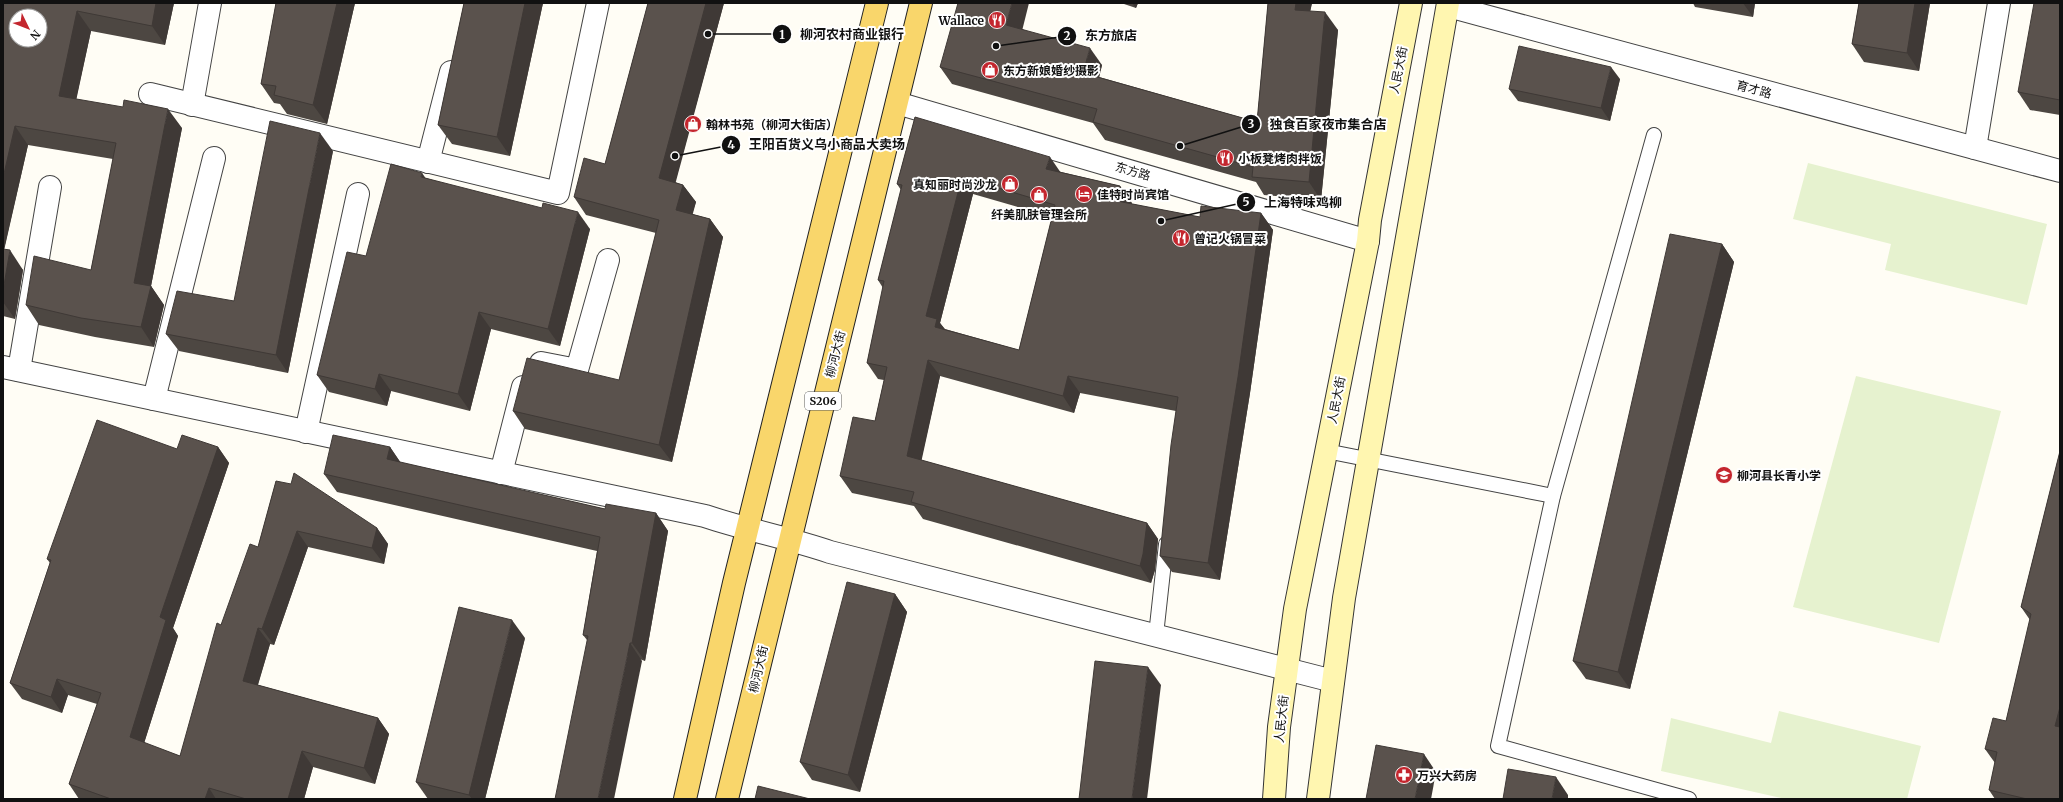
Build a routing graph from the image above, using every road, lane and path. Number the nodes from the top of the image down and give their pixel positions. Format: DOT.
graph roads {
  1 [pos="210,3"];
  2 [pos="598,3"];
  3 [pos="877,3"];
  4 [pos="921,3"];
  5 [pos="1411,3"];
  6 [pos="1999,3"];
  7 [pos="1448,4"];
  8 [pos="455,56"];
  9 [pos="150,94"];
  10 [pos="897,103"];
  11 [pos="192,104"];
  12 [pos="1654,135"];
  13 [pos="1975,148"];
  14 [pos="214,158"];
  15 [pos="428,162"];
  16 [pos="2060,171"];
  17 [pos="50,188"];
  18 [pos="358,194"];
  19 [pos="1368,242"];
  20 [pos="608,260"];
  21 [pos="11,369"];
  22 [pos="154,399"];
  23 [pos="306,432"];
  24 [pos="1326,451"];
  25 [pos="1368,459"];
  26 [pos="501,473"];
  27 [pos="1553,496"];
  28 [pos="747,530"];
  29 [pos="1168,533"];
  30 [pos="791,539"];
  31 [pos="1156,635"];
  32 [pos="1287,670"];
  33 [pos="1333,681"];
  34 [pos="685,799"];
  35 [pos="727,799"];
  36 [pos="1274,799"];
  37 [pos="1318,799"];
  38 [pos="1689,799"];
  1 -- 11 [label="street"];
  2 -- 15 [label="street"];
  3 -- 28 [label="main road"];
  4 -- 10 [label="main road, 柳河大街 / S206"];
  5 -- 19 [label="street, 人民大街"];
  6 -- 13 [label="street"];
  7 -- 13 [label="street, 育才路"];
  7 -- 25 [label="street"];
  8 -- 15 [label="street"];
  9 -- 11 [label="street"];
  10 -- 19 [label="street, 东方路"];
  10 -- 30 [label="main road, 柳河大街 / S206"];
  11 -- 15 [label="street"];
  12 -- 27 [label="lane"];
  13 -- 16 [label="street, 育才路"];
  14 -- 22 [label="street"];
  17 -- 21 [label="street"];
  18 -- 23 [label="street"];
  19 -- 24 [label="street, 人民大街"];
  20 -- 26 [label="street"];
  21 -- 22 [label="street"];
  22 -- 23 [label="street"];
  23 -- 26 [label="street"];
  24 -- 25 [label="lane"];
  24 -- 32 [label="street, 人民大街"];
  25 -- 27 [label="lane"];
  25 -- 33 [label="street"];
  26 -- 28 [label="street"];
  27 -- 38 [label="lane"];
  28 -- 30 [label="street"];
  28 -- 34 [label="main road"];
  29 -- 31 [label="lane"];
  30 -- 31 [label="street"];
  30 -- 35 [label="main road, 柳河大街 / S206"];
  31 -- 32 [label="street"];
  32 -- 33 [label="street"];
  32 -- 36 [label="street, 人民大街"];
  33 -- 37 [label="street"];
}
